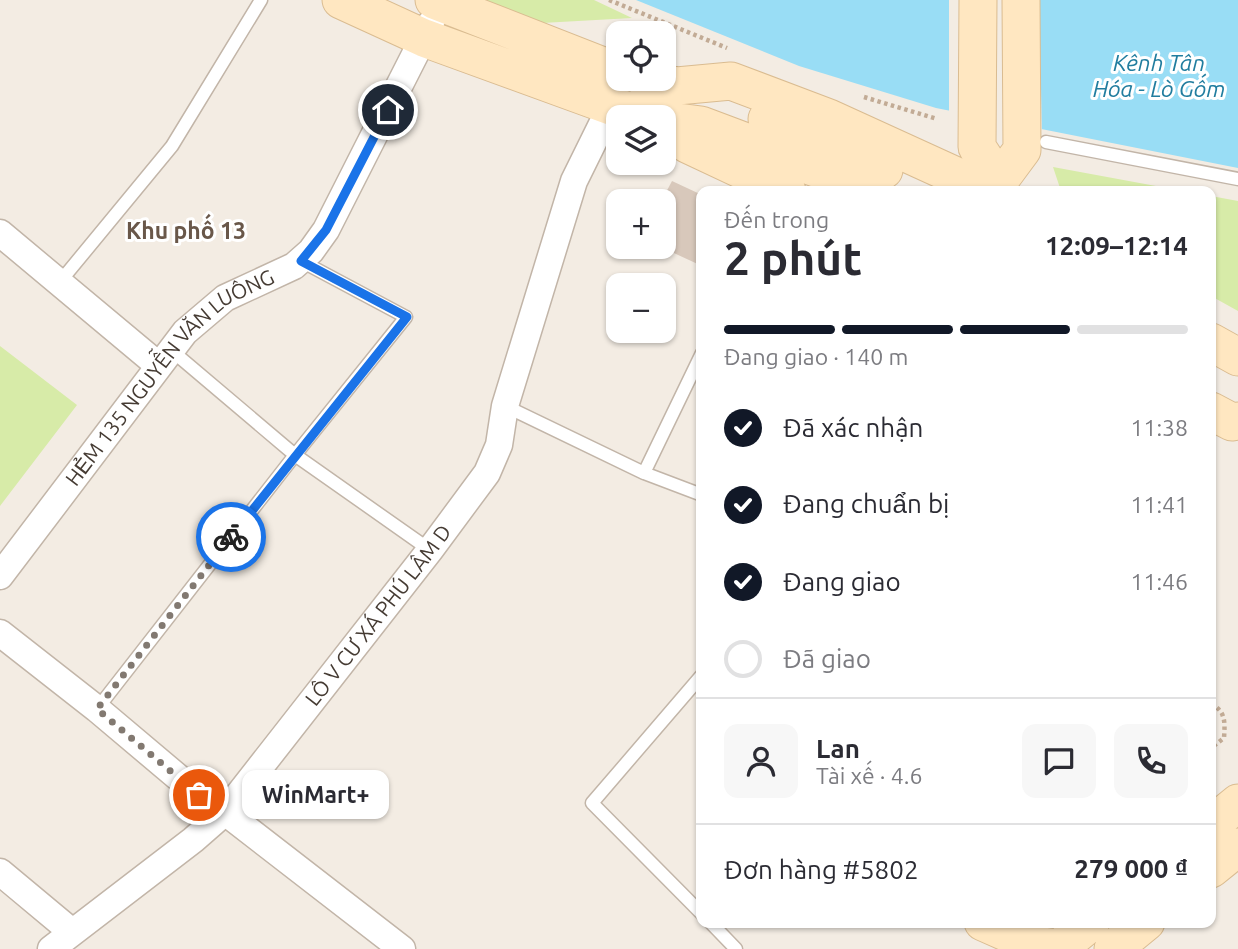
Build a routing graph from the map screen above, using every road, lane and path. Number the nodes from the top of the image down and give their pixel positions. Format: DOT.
graph roads {
  1 [pos="261,0"];
  2 [pos="341,0"];
  3 [pos="978,0"];
  4 [pos="1021,0"];
  5 [pos="437,2"];
  6 [pos="425,38"];
  7 [pos="676,83"];
  8 [pos="606,85"];
  9 [pos="606,87"];
  10 [pos="676,87"];
  11 [pos="614,91"];
  12 [pos="618,91"];
  13 [pos="637,105"];
  14 [pos="676,122"];
  15 [pos="676,125"];
  16 [pos="676,133"];
  17 [pos="1034,146"];
  18 [pos="1238,179"];
  19 [pos="773,186"];
  20 [pos="824,186"];
  21 [pos="861,186"];
  22 [pos="918,186"];
  23 [pos="994,186"];
  24 [pos="996,186"];
  25 [pos="997,186"];
  26 [pos="0,233"];
  27 [pos="301,261"];
  28 [pos="59,283"];
  29 [pos="1216,317"];
  30 [pos="1238,329"];
  31 [pos="1216,345"];
  32 [pos="164,357"];
  33 [pos="1238,357"];
  34 [pos="1216,363"];
  35 [pos="696,374"];
  36 [pos="1238,374"];
  37 [pos="1216,394"];
  38 [pos="1238,404"];
  39 [pos="505,406"];
  40 [pos="1216,414"];
  41 [pos="1238,421"];
  42 [pos="295,455"];
  43 [pos="644,472"];
  44 [pos="696,493"];
  45 [pos="430,550"];
  46 [pos="0,576"];
  47 [pos="0,633"];
  48 [pos="696,682"];
  49 [pos="1216,706"];
  50 [pos="97,709"];
  51 [pos="1216,744"];
  52 [pos="1238,803"];
  53 [pos="225,812"];
  54 [pos="1216,821"];
  55 [pos="1238,847"];
  56 [pos="1216,865"];
  57 [pos="0,872"];
  58 [pos="696,908"];
  59 [pos="716,928"];
  60 [pos="974,928"];
  61 [pos="997,928"];
  62 [pos="1084,928"];
  63 [pos="1139,928"];
  64 [pos="72,932"];
  65 [pos="388,945"];
  66 [pos="51,949"];
  67 [pos="736,949"];
  68 [pos="979,949"];
  69 [pos="1058,949"];
  70 [pos="1113,949"];
  1 -- 28 [label="lane"];
  2 -- 6 [label="main road"];
  3 -- 24 [label="main road"];
  4 -- 17 [label="main road"];
  5 -- 6 [label="street, HẺM 135 NGUYỄN VĂN LUÔNG"];
  5 -- 8 [label="main road"];
  6 -- 9 [label="main road"];
  6 -- 27 [label="street, HẺM 135 NGUYỄN VĂN LUÔNG"];
  7 -- 23 [label="main road"];
  10 -- 22 [label="main road"];
  11 -- 39 [label="street, LÔ V CƯ XÁ PHÚ LÂM D"];
  12 -- 13 [label="main road"];
  14 -- 21 [label="main road"];
  15 -- 20 [label="main road"];
  16 -- 19 [label="main road"];
  17 -- 18 [label="lane"];
  17 -- 25 [label="main road"];
  26 -- 28 [label="street"];
  27 -- 32 [label="street, HẺM 135 NGUYỄN VĂN LUÔNG"];
  27 -- 42 [label="lane"];
  28 -- 32 [label="street"];
  29 -- 30 [label="main road"];
  31 -- 33 [label="main road"];
  32 -- 42 [label="lane"];
  32 -- 46 [label="street, HẺM 135 NGUYỄN VĂN LUÔNG"];
  34 -- 36 [label="main road"];
  35 -- 43 [label="lane"];
  37 -- 38 [label="main road"];
  39 -- 43 [label="lane"];
  39 -- 45 [label="street, LÔ V CƯ XÁ PHÚ LÂM D"];
  40 -- 41 [label="main road"];
  42 -- 45 [label="lane"];
  42 -- 50 [label="lane"];
  43 -- 44 [label="lane"];
  45 -- 53 [label="street, LÔ V CƯ XÁ PHÚ LÂM D"];
  47 -- 50 [label="street"];
  48 -- 58 [label="lane"];
  49 -- 51 [label="path"];
  50 -- 53 [label="street"];
  52 -- 54 [label="main road"];
  53 -- 64 [label="street, LÔ V CƯ XÁ PHÚ LÂM D"];
  53 -- 65 [label="street"];
  55 -- 56 [label="main road"];
  57 -- 64 [label="street"];
  59 -- 67 [label="lane"];
  60 -- 68 [label="main road"];
  61 -- 69 [label="main road"];
  62 -- 69 [label="main road"];
  63 -- 70 [label="main road"];
  64 -- 66 [label="street, LÔ V CƯ XÁ PHÚ LÂM D"];
}
